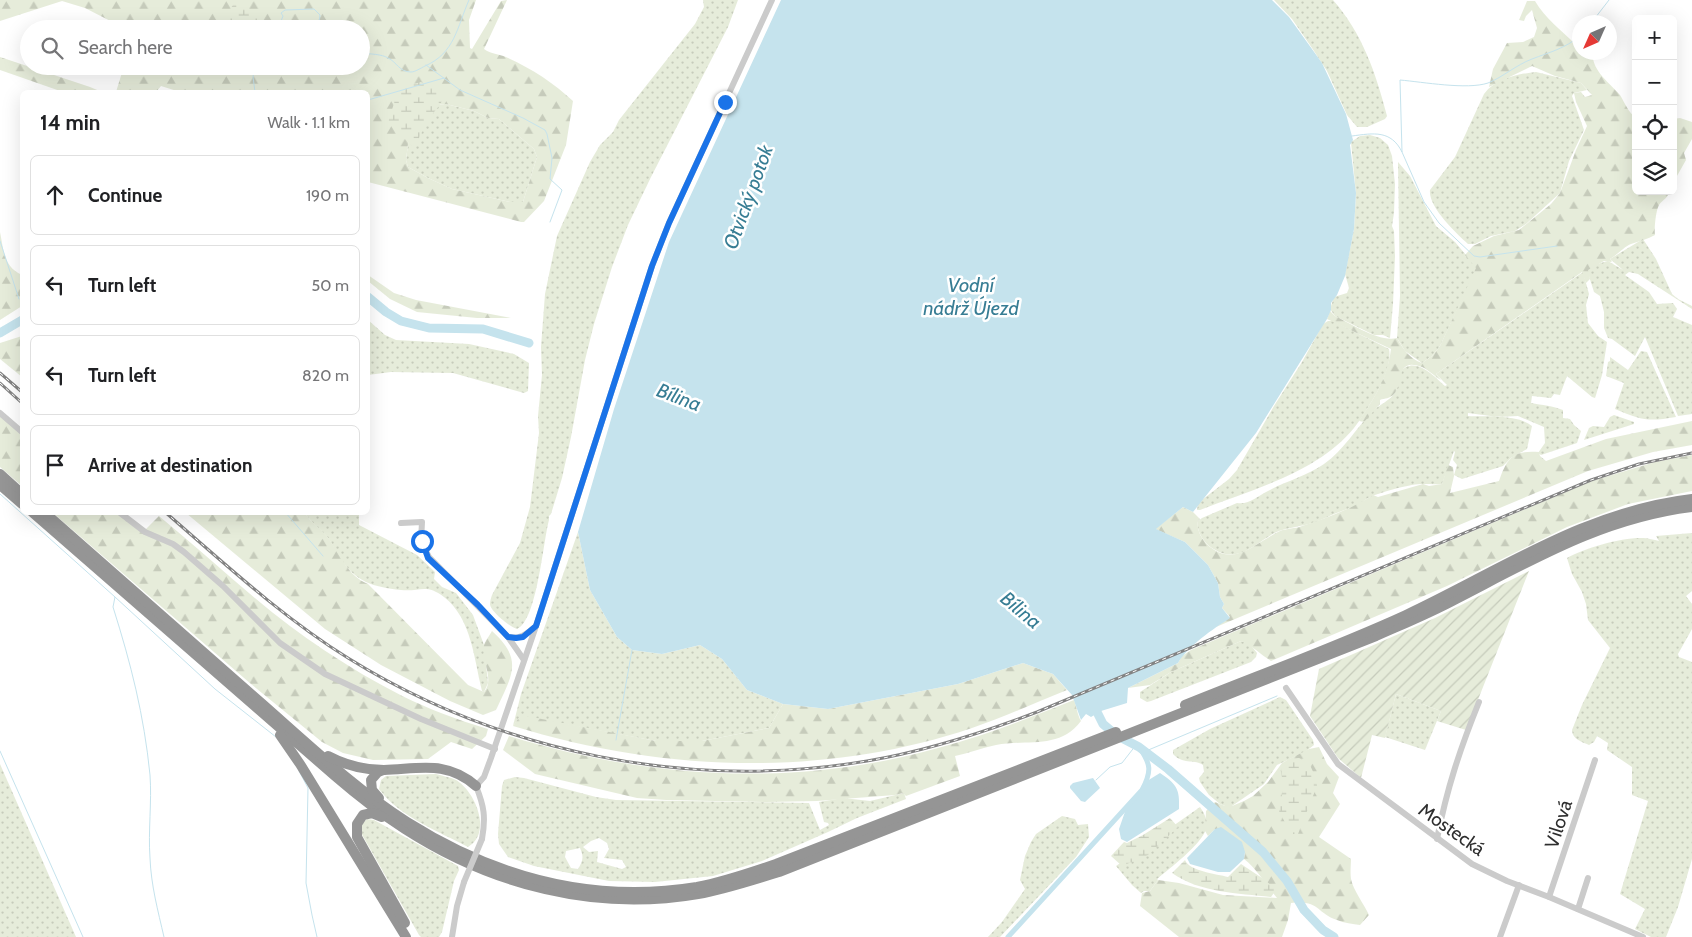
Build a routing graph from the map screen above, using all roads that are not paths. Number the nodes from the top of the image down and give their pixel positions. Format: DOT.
graph roads {
  1 [pos="772,0"];
  2 [pos="0,413"];
  3 [pos="20,430"];
  4 [pos="0,474"];
  5 [pos="0,485"];
  6 [pos="20,492"];
  7 [pos="1692,499"];
  8 [pos="20,502"];
  9 [pos="1692,507"];
  10 [pos="35,515"];
  11 [pos="47,515"];
  12 [pos="123,515"];
  13 [pos="401,523"];
  14 [pos="536,626"];
  15 [pos="508,637"];
  16 [pos="524,660"];
  17 [pos="1286,688"];
  18 [pos="247,700"];
  19 [pos="1479,702"];
  20 [pos="310,745"];
  21 [pos="495,749"];
  22 [pos="1595,760"];
  23 [pos="383,770"];
  24 [pos="476,786"];
  25 [pos="405,825"];
  26 [pos="1437,839"];
  27 [pos="1588,878"];
  28 [pos="1518,885"];
  29 [pos="1549,897"];
  30 [pos="1578,909"];
  31 [pos="451,936"];
  32 [pos="406,937"];
  33 [pos="412,937"];
  34 [pos="1500,937"];
  35 [pos="1642,937"];
  1 -- 14 [label="street"];
  2 -- 3 [label="street"];
  4 -- 6 [label="highway"];
  5 -- 8 [label="highway"];
  7 -- 25 [label="highway"];
  9 -- 25 [label="highway"];
  10 -- 18 [label="highway"];
  11 -- 20 [label="highway"];
  12 -- 21 [label="street"];
  13 -- 15 [label="street"];
  14 -- 15 [label="street"];
  14 -- 16 [label="street"];
  15 -- 16 [label="street"];
  16 -- 21 [label="street"];
  17 -- 26 [label="street, Mostecká"];
  18 -- 25 [label="highway"];
  18 -- 32 [label="highway"];
  19 -- 26 [label="street"];
  20 -- 23 [label="highway"];
  20 -- 25 [label="highway"];
  21 -- 24 [label="street"];
  22 -- 29 [label="street, Vilová"];
  23 -- 24 [label="highway"];
  23 -- 25 [label="highway"];
  24 -- 31 [label="street, bridge"];
  25 -- 33 [label="highway"];
  26 -- 28 [label="street, Mostecká"];
  27 -- 30 [label="street"];
  28 -- 29 [label="street, Mostecká"];
  28 -- 34 [label="street"];
  29 -- 30 [label="street, Mostecká"];
  30 -- 35 [label="street, Mostecká"];
}
